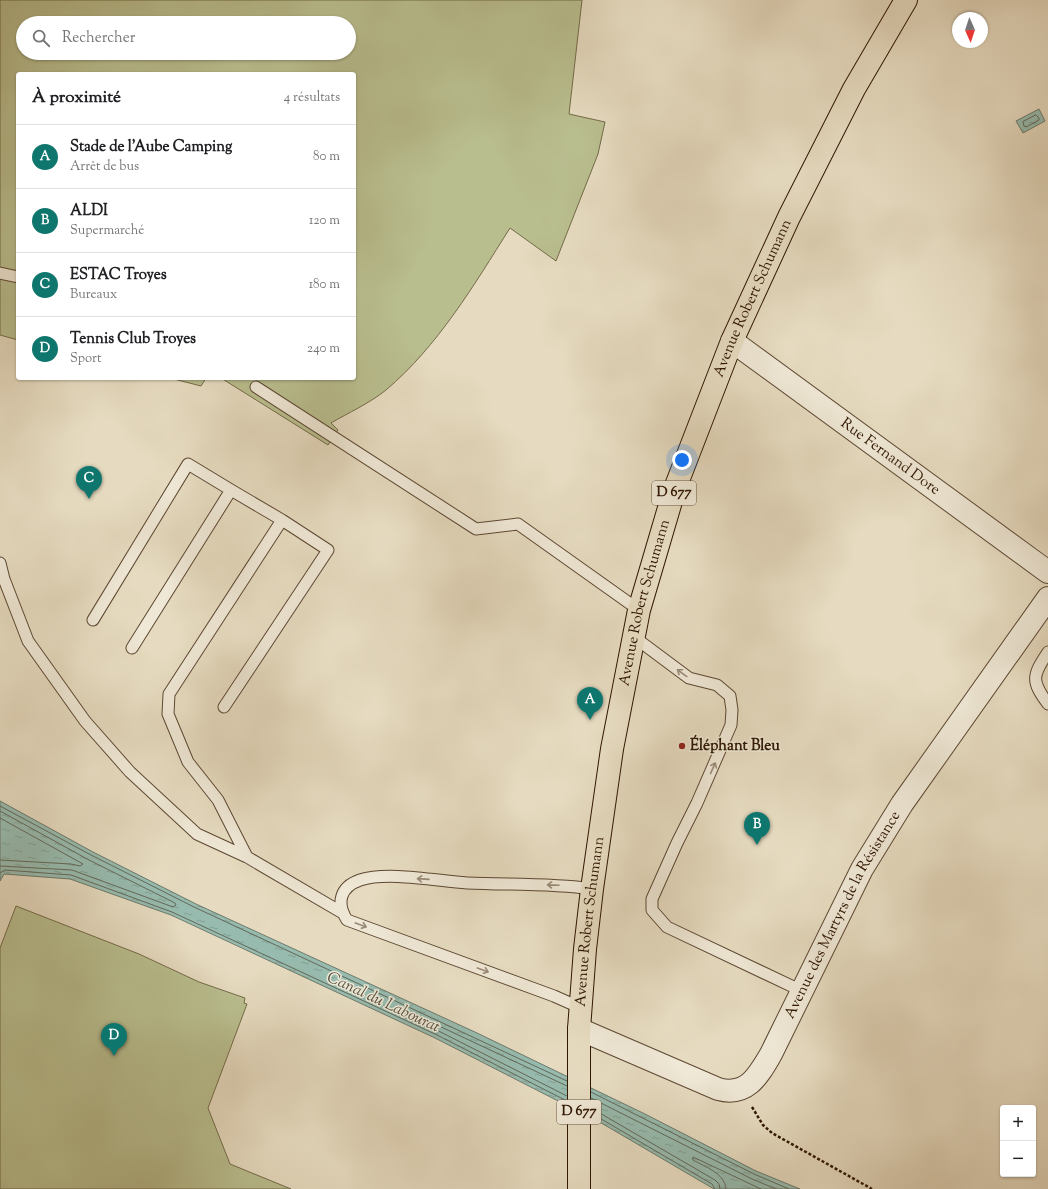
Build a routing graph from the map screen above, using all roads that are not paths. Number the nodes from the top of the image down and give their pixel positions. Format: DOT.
graph roads {
  1 [pos="906,0"];
  2 [pos="0,273"];
  3 [pos="16,277"];
  4 [pos="732,341"];
  5 [pos="256,387"];
  6 [pos="231,490"];
  7 [pos="282,520"];
  8 [pos="0,563"];
  9 [pos="1048,572"];
  10 [pos="1048,598"];
  11 [pos="639,610"];
  12 [pos="93,620"];
  13 [pos="634,637"];
  14 [pos="132,648"];
  15 [pos="1048,652"];
  16 [pos="1048,704"];
  17 [pos="224,707"];
  18 [pos="247,857"];
  19 [pos="592,889"];
  20 [pos="342,912"];
  21 [pos="802,991"];
  22 [pos="580,1018"];
  23 [pos="579,1189"];
  1 -- 4 [label="main road, Avenue Robert Schumann / D 677"];
  2 -- 3 [label="lane"];
  4 -- 9 [label="street, Rue Fernand Dore"];
  4 -- 11 [label="main road, Avenue Robert Schumann / D 677"];
  5 -- 11 [label="lane"];
  6 -- 7 [label="lane"];
  6 -- 12 [label="lane"];
  6 -- 14 [label="lane"];
  7 -- 17 [label="lane"];
  7 -- 18 [label="lane"];
  8 -- 18 [label="lane"];
  10 -- 21 [label="street, Avenue des Martyrs de la Résistance"];
  11 -- 13 [label="main road, Avenue Robert Schumann / D 677"];
  13 -- 19 [label="main road, Avenue Robert Schumann / D 677"];
  21 -- 13 [label="lane, one-way"];
  15 -- 16 [label="lane"];
  18 -- 20 [label="lane"];
  19 -- 20 [label="lane, one-way"];
  19 -- 22 [label="main road, Avenue Robert Schumann / D 677"];
  20 -- 22 [label="lane, one-way"];
  21 -- 22 [label="street, Avenue des Martyrs de la Résistance"];
  22 -- 23 [label="main road, Avenue Robert Schumann / D 677"];
}
